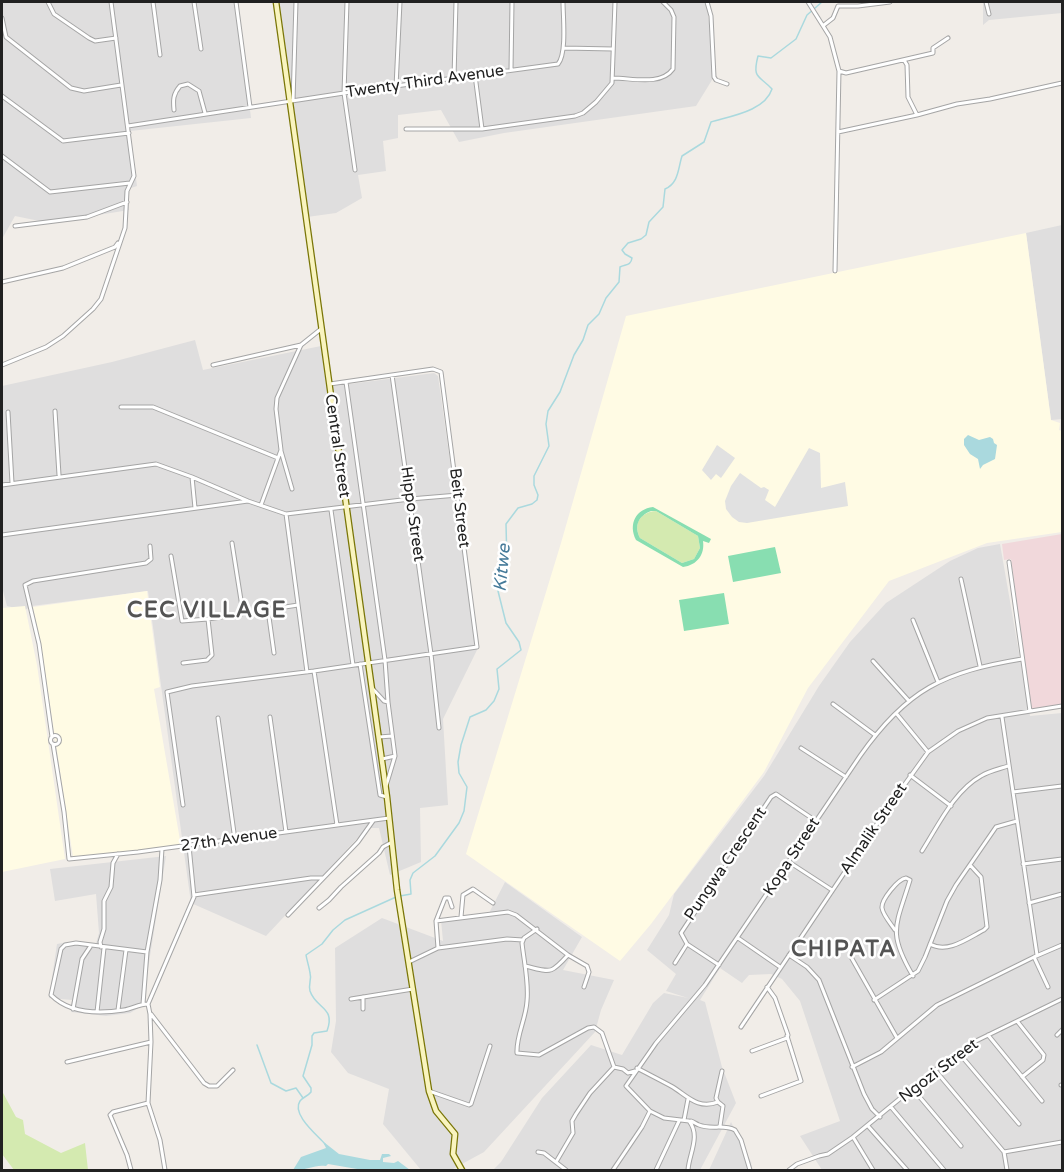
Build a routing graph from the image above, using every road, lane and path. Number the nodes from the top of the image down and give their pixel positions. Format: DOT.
graph roads {
  1 [pos="48,2"];
  2 [pos="111,2"];
  3 [pos="153,2"];
  4 [pos="194,2"];
  5 [pos="236,2"];
  6 [pos="276,2"];
  7 [pos="296,2"];
  8 [pos="347,2"];
  9 [pos="400,2"];
  10 [pos="456,2"];
  11 [pos="512,2"];
  12 [pos="563,2"];
  13 [pos="615,2"];
  14 [pos="663,2"];
  15 [pos="707,2"];
  16 [pos="890,2"];
  17 [pos="986,2"];
  18 [pos="809,3"];
  19 [pos="989,14"];
  20 [pos="2,18"];
  21 [pos="824,25"];
  22 [pos="116,38"];
  23 [pos="948,38"];
  24 [pos="563,48"];
  25 [pos="613,49"];
  26 [pos="201,50"];
  27 [pos="160,55"];
  28 [pos="904,60"];
  29 [pos="511,70"];
  30 [pos="839,71"];
  31 [pos="475,75"];
  32 [pos="454,78"];
  33 [pos="613,78"];
  34 [pos="1062,83"];
  35 [pos="728,84"];
  36 [pos="122,85"];
  37 [pos="396,87"];
  38 [pos="344,93"];
  39 [pos="2,96"];
  40 [pos="291,101"];
  41 [pos="250,107"];
  42 [pos="174,110"];
  43 [pos="204,113"];
  44 [pos="916,115"];
  45 [pos="128,126"];
  46 [pos="406,129"];
  47 [pos="482,129"];
  48 [pos="838,132"];
  49 [pos="129,133"];
  50 [pos="2,156"];
  51 [pos="355,170"];
  52 [pos="130,183"];
  53 [pos="128,202"];
  54 [pos="15,226"];
  55 [pos="122,239"];
  56 [pos="835,271"];
  57 [pos="2,282"];
  58 [pos="321,329"];
  59 [pos="301,345"];
  60 [pos="2,365"];
  61 [pos="213,365"];
  62 [pos="392,375"];
  63 [pos="346,382"];
  64 [pos="328,384"];
  65 [pos="122,407"];
  66 [pos="55,411"];
  67 [pos="8,412"];
  68 [pos="281,450"];
  69 [pos="278,458"];
  70 [pos="59,476"];
  71 [pos="192,477"];
  72 [pos="12,483"];
  73 [pos="2,485"];
  74 [pos="292,489"];
  75 [pos="458,495"];
  76 [pos="410,499"];
  77 [pos="248,501"];
  78 [pos="261,505"];
  79 [pos="363,506"];
  80 [pos="195,508"];
  81 [pos="346,508"];
  82 [pos="331,510"];
  83 [pos="286,514"];
  84 [pos="2,535"];
  85 [pos="232,543"];
  86 [pos="150,546"];
  87 [pos="171,556"];
  88 [pos="1009,562"];
  89 [pos="961,579"];
  90 [pos="298,605"];
  91 [pos="268,610"];
  92 [pos="243,613"];
  93 [pos="208,619"];
  94 [pos="913,620"];
  95 [pos="274,653"];
  96 [pos="431,654"];
  97 [pos="1023,659"];
  98 [pos="385,660"];
  99 [pos="873,661"];
  100 [pos="368,662"];
  101 [pos="183,663"];
  102 [pos="360,664"];
  103 [pos="353,665"];
  104 [pos="980,666"];
  105 [pos="314,671"];
  106 [pos="308,672"];
  107 [pos="938,682"];
  108 [pos="371,686"];
  109 [pos="909,701"];
  110 [pos="388,702"];
  111 [pos="833,704"];
  112 [pos="1062,706"];
  113 [pos="1030,711"];
  114 [pos="896,713"];
  115 [pos="270,717"];
  116 [pos="1002,717"];
  117 [pos="218,718"];
  118 [pos="439,728"];
  119 [pos="875,735"];
  120 [pos="52,736"];
  121 [pos="392,736"];
  122 [pos="378,737"];
  123 [pos="53,744"];
  124 [pos="801,748"];
  125 [pos="928,752"];
  126 [pos="395,756"];
  127 [pos="381,759"];
  128 [pos="1008,766"];
  129 [pos="910,776"];
  130 [pos="846,777"];
  131 [pos="1062,786"];
  132 [pos="385,788"];
  133 [pos="1013,792"];
  134 [pos="387,797"];
  135 [pos="183,805"];
  136 [pos="951,806"];
  137 [pos="389,818"];
  138 [pos="373,821"];
  139 [pos="816,821"];
  140 [pos="1017,821"];
  141 [pos="337,825"];
  142 [pos="286,832"];
  143 [pos="235,840"];
  144 [pos="392,842"];
  145 [pos="189,846"];
  146 [pos="162,849"];
  147 [pos="922,851"];
  148 [pos="118,854"];
  149 [pos="1062,859"];
  150 [pos="789,862"];
  151 [pos="1023,864"];
  152 [pos="969,865"];
  153 [pos="323,878"];
  154 [pos="832,890"];
  155 [pos="1062,894"];
  156 [pos="194,895"];
  157 [pos="493,903"];
  158 [pos="1029,903"];
  159 [pos="452,907"];
  160 [pos="319,908"];
  161 [pos="288,915"];
  162 [pos="461,917"];
  163 [pos="436,921"];
  164 [pos="537,929"];
  165 [pos="895,930"];
  166 [pos="738,938"];
  167 [pos="523,940"];
  168 [pos="687,944"];
  169 [pos="930,944"];
  170 [pos="1062,945"];
  171 [pos="90,946"];
  172 [pos="102,948"];
  173 [pos="438,948"];
  174 [pos="126,951"];
  175 [pos="147,952"];
  176 [pos="568,955"];
  177 [pos="789,955"];
  178 [pos="1035,956"];
  179 [pos="851,957"];
  180 [pos="409,962"];
  181 [pos="675,963"];
  182 [pos="719,965"];
  183 [pos="525,966"];
  184 [pos="780,967"];
  185 [pos="913,976"];
  186 [pos="584,987"];
  187 [pos="767,987"];
  188 [pos="1048,987"];
  189 [pos="413,989"];
  190 [pos="363,997"];
  191 [pos="351,999"];
  192 [pos="1062,999"];
  193 [pos="874,1000"];
  194 [pos="143,1004"];
  195 [pos="148,1004"];
  196 [pos="73,1009"];
  197 [pos="118,1010"];
  198 [pos="363,1010"];
  199 [pos="97,1012"];
  200 [pos="150,1014"];
  201 [pos="1017,1021"];
  202 [pos="741,1027"];
  203 [pos="1062,1030"];
  204 [pos="988,1035"];
  205 [pos="1057,1035"];
  206 [pos="788,1036"];
  207 [pos="897,1038"];
  208 [pos="151,1042"];
  209 [pos="490,1046"];
  210 [pos="752,1051"];
  211 [pos="958,1052"];
  212 [pos="67,1062"];
  213 [pos="852,1066"];
  214 [pos="614,1067"];
  215 [pos="636,1069"];
  216 [pos="233,1070"];
  217 [pos="935,1070"];
  218 [pos="722,1071"];
  219 [pos="1022,1077"];
  220 [pos="913,1089"];
  221 [pos="429,1091"];
  222 [pos="761,1096"];
  223 [pos="688,1099"];
  224 [pos="1042,1101"];
  225 [pos="718,1102"];
  226 [pos="148,1103"];
  227 [pos="891,1107"];
  228 [pos="650,1111"];
  229 [pos="880,1117"];
  230 [pos="684,1120"];
  231 [pos="679,1121"];
  232 [pos="689,1121"];
  233 [pos="1019,1124"];
  234 [pos="720,1126"];
  235 [pos="868,1126"];
  236 [pos="853,1137"];
  237 [pos="1062,1142"];
  238 [pos="961,1146"];
  239 [pos="538,1152"];
  240 [pos="1004,1152"];
  241 [pos="556,1162"];
  242 [pos="131,1170"];
  243 [pos="165,1170"];
  244 [pos="462,1170"];
  245 [pos="566,1170"];
  246 [pos="613,1170"];
  247 [pos="656,1170"];
  248 [pos="688,1170"];
  249 [pos="750,1170"];
  250 [pos="789,1170"];
  251 [pos="873,1170"];
  252 [pos="907,1170"];
  253 [pos="944,1170"];
  254 [pos="1006,1170"];
  1 -- 22 [label="street"];
  2 -- 22 [label="street"];
  3 -- 27 [label="street"];
  4 -- 26 [label="street"];
  5 -- 41 [label="street"];
  6 -- 40 [label="street, Central Street"];
  7 -- 40 [label="street"];
  8 -- 38 [label="street"];
  9 -- 37 [label="street"];
  10 -- 32 [label="street"];
  11 -- 29 [label="street"];
  12 -- 24 [label="street"];
  13 -- 25 [label="street"];
  14 -- 33 [label="street"];
  15 -- 35 [label="street"];
  16 -- 21 [label="street"];
  17 -- 19 [label="street"];
  18 -- 21 [label="street"];
  20 -- 36 [label="street"];
  21 -- 30 [label="street"];
  22 -- 36 [label="street"];
  23 -- 28 [label="street"];
  24 -- 25 [label="street"];
  24 -- 29 [label="street, Twenty Third Avenue"];
  25 -- 33 [label="street"];
  28 -- 30 [label="street"];
  28 -- 44 [label="street"];
  29 -- 31 [label="street, Twenty Third Avenue"];
  30 -- 48 [label="street"];
  31 -- 32 [label="street, Twenty Third Avenue"];
  31 -- 47 [label="street"];
  32 -- 37 [label="street, Twenty Third Avenue"];
  33 -- 47 [label="street"];
  34 -- 44 [label="street"];
  36 -- 45 [label="street"];
  37 -- 38 [label="street, Twenty Third Avenue"];
  38 -- 40 [label="street, Twenty Third Avenue"];
  38 -- 51 [label="street"];
  39 -- 49 [label="street"];
  40 -- 41 [label="street, Twenty Third Avenue"];
  40 -- 58 [label="street, Central Street"];
  41 -- 43 [label="street, Twenty Third Avenue"];
  42 -- 43 [label="street"];
  43 -- 45 [label="street, Twenty Third Avenue"];
  44 -- 48 [label="street"];
  45 -- 49 [label="street"];
  46 -- 47 [label="street"];
  48 -- 56 [label="street"];
  49 -- 52 [label="street"];
  50 -- 52 [label="street"];
  52 -- 53 [label="street"];
  53 -- 54 [label="street"];
  53 -- 55 [label="street"];
  55 -- 57 [label="street"];
  55 -- 60 [label="street"];
  58 -- 59 [label="street"];
  58 -- 64 [label="street, Central Street"];
  59 -- 61 [label="street"];
  59 -- 68 [label="street"];
  62 -- 63 [label="street"];
  62 -- 75 [label="street, Beit Street"];
  62 -- 76 [label="street, Hippo Street"];
  63 -- 64 [label="street"];
  63 -- 79 [label="street"];
  64 -- 81 [label="street, Central Street"];
  65 -- 69 [label="street"];
  66 -- 70 [label="street"];
  67 -- 72 [label="street"];
  68 -- 69 [label="street"];
  68 -- 74 [label="street"];
  69 -- 78 [label="street"];
  70 -- 71 [label="street"];
  70 -- 72 [label="street"];
  71 -- 77 [label="street"];
  71 -- 80 [label="street"];
  72 -- 73 [label="street"];
  75 -- 76 [label="street"];
  75 -- 96 [label="street, Beit Street"];
  76 -- 79 [label="street"];
  76 -- 96 [label="street, Hippo Street"];
  77 -- 78 [label="street"];
  77 -- 80 [label="street"];
  78 -- 83 [label="street"];
  79 -- 81 [label="street"];
  79 -- 98 [label="street"];
  80 -- 84 [label="street"];
  81 -- 82 [label="street"];
  81 -- 100 [label="street, Central Street"];
  82 -- 83 [label="street"];
  82 -- 103 [label="street"];
  83 -- 90 [label="street"];
  85 -- 92 [label="street"];
  86 -- 120 [label="street"];
  87 -- 93 [label="street"];
  88 -- 97 [label="street"];
  89 -- 104 [label="street"];
  90 -- 91 [label="street"];
  90 -- 106 [label="street"];
  91 -- 92 [label="street"];
  91 -- 95 [label="street"];
  92 -- 93 [label="street"];
  93 -- 101 [label="street"];
  94 -- 107 [label="street"];
  96 -- 98 [label="street"];
  96 -- 118 [label="street, Hippo Street"];
  97 -- 104 [label="street, Kopa Street"];
  97 -- 113 [label="street"];
  98 -- 100 [label="street"];
  98 -- 110 [label="street"];
  99 -- 109 [label="street"];
  100 -- 102 [label="street"];
  100 -- 108 [label="street, Central Street"];
  102 -- 103 [label="street"];
  102 -- 134 [label="street"];
  103 -- 105 [label="street"];
  104 -- 107 [label="street, Kopa Street"];
  105 -- 106 [label="street"];
  105 -- 141 [label="street"];
  106 -- 135 [label="street"];
  107 -- 109 [label="street, Kopa Street"];
  108 -- 110 [label="street"];
  108 -- 122 [label="street, Central Street"];
  109 -- 114 [label="street, Kopa Street"];
  110 -- 121 [label="street"];
  111 -- 119 [label="street"];
  112 -- 113 [label="street, Almalik Street"];
  113 -- 116 [label="street, Almalik Street"];
  114 -- 119 [label="street, Kopa Street"];
  114 -- 125 [label="street"];
  115 -- 142 [label="street"];
  116 -- 125 [label="street, Almalik Street"];
  116 -- 128 [label="street"];
  117 -- 143 [label="street"];
  119 -- 130 [label="street, Kopa Street"];
  120 -- 123 [label="street"];
  120 -- 123 [label="street"];
  121 -- 122 [label="street"];
  121 -- 126 [label="street"];
  122 -- 127 [label="street, Central Street"];
  123 -- 148 [label="street, 27th Avenue"];
  124 -- 130 [label="street"];
  125 -- 129 [label="street, Almalik Street"];
  126 -- 127 [label="street"];
  126 -- 132 [label="street"];
  127 -- 132 [label="street, Central Street"];
  128 -- 133 [label="street"];
  128 -- 136 [label="street"];
  129 -- 136 [label="street"];
  129 -- 154 [label="street, Almalik Street"];
  130 -- 139 [label="street, Kopa Street"];
  131 -- 133 [label="street"];
  132 -- 134 [label="street, Central Street"];
  133 -- 140 [label="street"];
  134 -- 137 [label="street, Central Street"];
  136 -- 147 [label="street"];
  137 -- 138 [label="street, 27th Avenue"];
  137 -- 144 [label="street, Central Street"];
  138 -- 141 [label="street, 27th Avenue"];
  138 -- 153 [label="street"];
  139 -- 150 [label="street, Kopa Street"];
  139 -- 168 [label="street, Pungwa Crescent"];
  140 -- 151 [label="street"];
  140 -- 152 [label="street"];
  141 -- 142 [label="street, 27th Avenue"];
  142 -- 143 [label="street, 27th Avenue"];
  143 -- 145 [label="street, 27th Avenue"];
  144 -- 160 [label="street"];
  144 -- 180 [label="street, Central Street"];
  145 -- 146 [label="street, 27th Avenue"];
  145 -- 156 [label="street"];
  146 -- 148 [label="street, 27th Avenue"];
  146 -- 175 [label="street"];
  148 -- 172 [label="street"];
  149 -- 151 [label="street"];
  150 -- 154 [label="street"];
  150 -- 166 [label="street, Kopa Street"];
  151 -- 158 [label="street"];
  152 -- 169 [label="street"];
  152 -- 169 [label="street"];
  153 -- 156 [label="street"];
  153 -- 161 [label="street"];
  154 -- 177 [label="street, Almalik Street"];
  155 -- 158 [label="street"];
  156 -- 195 [label="street"];
  157 -- 162 [label="street"];
  158 -- 178 [label="street"];
  159 -- 163 [label="street"];
  162 -- 163 [label="street"];
  162 -- 164 [label="street"];
  163 -- 173 [label="street"];
  164 -- 167 [label="street"];
  164 -- 176 [label="street"];
  165 -- 165 [label="street"];
  165 -- 185 [label="street"];
  166 -- 182 [label="street, Kopa Street"];
  166 -- 184 [label="street"];
  167 -- 173 [label="street"];
  167 -- 183 [label="street"];
  168 -- 181 [label="street"];
  168 -- 182 [label="street, Pungwa Crescent"];
  169 -- 185 [label="street"];
  170 -- 178 [label="street"];
  171 -- 172 [label="street"];
  171 -- 196 [label="street"];
  171 -- 196 [label="street"];
  172 -- 174 [label="street"];
  172 -- 199 [label="street"];
  173 -- 180 [label="street"];
  174 -- 175 [label="street"];
  174 -- 197 [label="street"];
  175 -- 194 [label="street"];
  176 -- 183 [label="street"];
  176 -- 186 [label="street"];
  177 -- 184 [label="street, Almalik Street"];
  177 -- 213 [label="street"];
  178 -- 188 [label="street"];
  178 -- 207 [label="street"];
  179 -- 193 [label="street"];
  180 -- 189 [label="street, Central Street"];
  182 -- 215 [label="street, Kopa Street"];
  183 -- 214 [label="street"];
  184 -- 187 [label="street, Almalik Street"];
  185 -- 193 [label="street"];
  187 -- 202 [label="street, Almalik Street"];
  187 -- 206 [label="street"];
  189 -- 190 [label="street"];
  189 -- 221 [label="street, Central Street"];
  190 -- 191 [label="street"];
  190 -- 198 [label="street"];
  192 -- 201 [label="street, Ngozi Street"];
  193 -- 207 [label="street"];
  194 -- 195 [label="street"];
  194 -- 197 [label="street"];
  195 -- 200 [label="street"];
  196 -- 199 [label="street"];
  197 -- 199 [label="street"];
  200 -- 208 [label="street"];
  200 -- 216 [label="street"];
  201 -- 204 [label="street, Ngozi Street"];
  201 -- 219 [label="street"];
  203 -- 205 [label="street"];
  204 -- 211 [label="street, Ngozi Street"];
  204 -- 219 [label="street"];
  206 -- 210 [label="street"];
  206 -- 222 [label="street"];
  207 -- 213 [label="street"];
  208 -- 212 [label="street"];
  208 -- 226 [label="street"];
  209 -- 221 [label="street"];
  211 -- 217 [label="street, Ngozi Street"];
  211 -- 233 [label="street"];
  213 -- 229 [label="street"];
  214 -- 215 [label="street"];
  214 -- 241 [label="street"];
  215 -- 223 [label="street"];
  215 -- 228 [label="street"];
  217 -- 220 [label="street, Ngozi Street"];
  217 -- 240 [label="street"];
  218 -- 225 [label="street"];
  219 -- 224 [label="street"];
  220 -- 227 [label="street, Ngozi Street"];
  220 -- 238 [label="street"];
  221 -- 244 [label="street, Central Street"];
  223 -- 225 [label="street"];
  223 -- 230 [label="street"];
  225 -- 234 [label="street"];
  226 -- 242 [label="street"];
  226 -- 243 [label="street"];
  227 -- 229 [label="street, Ngozi Street"];
  227 -- 253 [label="street"];
  228 -- 231 [label="street"];
  228 -- 246 [label="street"];
  229 -- 235 [label="street, Ngozi Street"];
  230 -- 231 [label="street"];
  230 -- 232 [label="street"];
  231 -- 247 [label="street"];
  232 -- 234 [label="street"];
  232 -- 248 [label="street"];
  234 -- 249 [label="street"];
  235 -- 236 [label="street, Ngozi Street"];
  235 -- 252 [label="street"];
  236 -- 250 [label="street, Ngozi Street"];
  236 -- 251 [label="street"];
  237 -- 240 [label="street"];
  239 -- 241 [label="street"];
  240 -- 254 [label="street"];
  241 -- 245 [label="street"];
}
